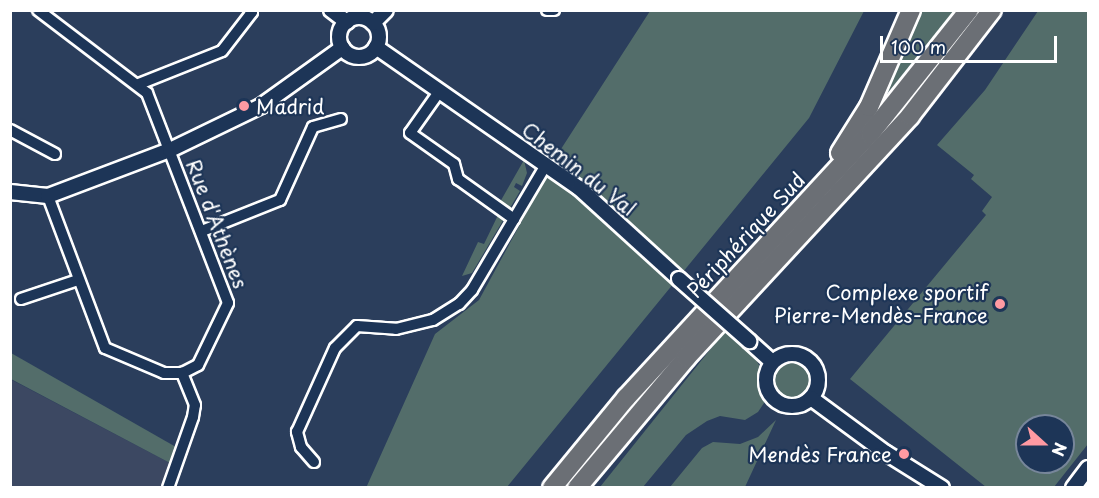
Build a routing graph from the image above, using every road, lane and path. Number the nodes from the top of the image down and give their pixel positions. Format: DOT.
graph roads {
  1 [pos="38,10"];
  2 [pos="250,10"];
  3 [pos="331,10"];
  4 [pos="386,10"];
  5 [pos="548,10"];
  6 [pos="554,10"];
  7 [pos="912,10"];
  8 [pos="969,10"];
  9 [pos="992,10"];
  10 [pos="346,22"];
  11 [pos="373,23"];
  12 [pos="376,47"];
  13 [pos="342,48"];
  14 [pos="139,84"];
  15 [pos="439,92"];
  16 [pos="341,119"];
  17 [pos="10,130"];
  18 [pos="170,150"];
  19 [pos="55,154"];
  20 [pos="546,165"];
  21 [pos="10,192"];
  22 [pos="48,196"];
  23 [pos="810,199"];
  24 [pos="514,219"];
  25 [pos="202,231"];
  26 [pos="78,280"];
  27 [pos="21,299"];
  28 [pos="772,362"];
  29 [pos="182,373"];
  30 [pos="811,398"];
  31 [pos="314,462"];
  32 [pos="1089,468"];
  33 [pos="168,488"];
  34 [pos="552,488"];
  35 [pos="577,488"];
  36 [pos="942,488"];
  37 [pos="1073,488"];
  1 -- 14 [label="street"];
  2 -- 14 [label="street"];
  3 -- 10 [label="street"];
  4 -- 11 [label="street"];
  5 -- 6 [label="street"];
  7 -- 23 [label="highway"];
  8 -- 23 [label="highway, Périphérique Sud"];
  9 -- 35 [label="highway, Périphérique Sud"];
  10 -- 11 [label="street"];
  10 -- 13 [label="street"];
  11 -- 12 [label="street"];
  12 -- 13 [label="street"];
  12 -- 15 [label="street, Chemin du Val"];
  13 -- 18 [label="street"];
  14 -- 18 [label="street, Rue d'Athènes"];
  15 -- 20 [label="street, Chemin du Val"];
  15 -- 24 [label="street"];
  16 -- 25 [label="street"];
  17 -- 19 [label="street"];
  18 -- 22 [label="street"];
  18 -- 25 [label="street, Rue d'Athènes"];
  20 -- 24 [label="street"];
  20 -- 28 [label="street, Chemin du Val, bridge"];
  21 -- 22 [label="street"];
  22 -- 26 [label="street"];
  23 -- 34 [label="highway, Périphérique Sud"];
  24 -- 31 [label="street"];
  25 -- 29 [label="street, Rue d'Athènes"];
  26 -- 27 [label="street"];
  26 -- 29 [label="street"];
  28 -- 30 [label="street"];
  28 -- 30 [label="street"];
  29 -- 33 [label="street"];
  30 -- 36 [label="street"];
  32 -- 37 [label="street"];
}
